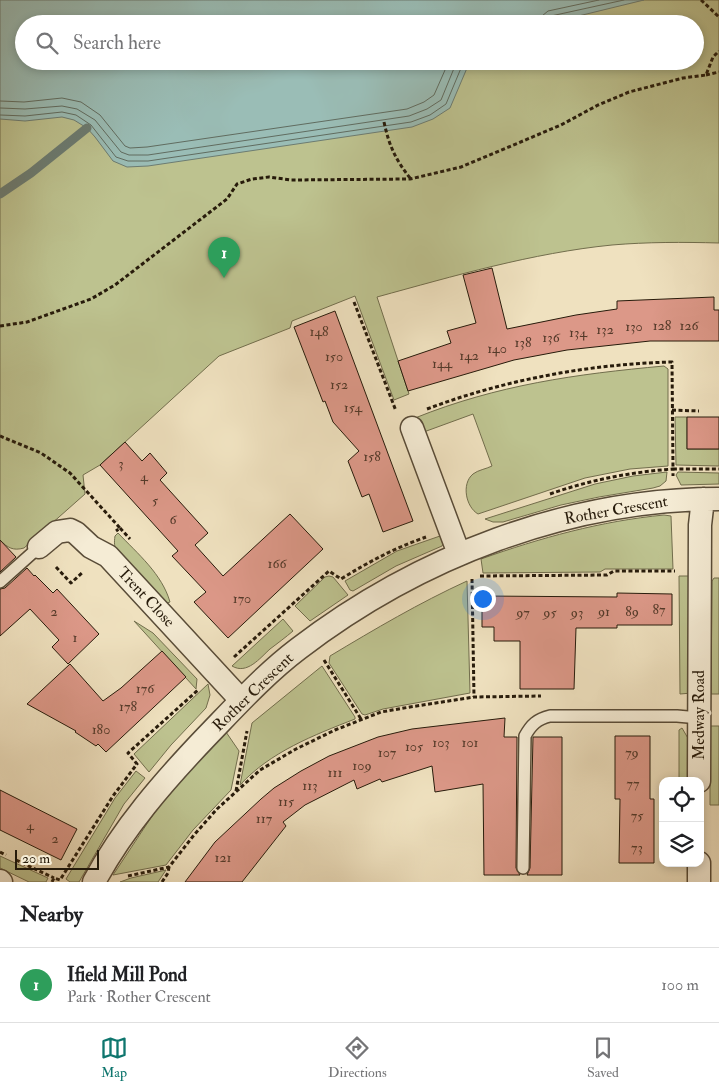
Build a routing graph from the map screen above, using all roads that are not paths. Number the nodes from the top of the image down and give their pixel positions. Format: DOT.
graph roads {
  1 [pos="410,422"];
  2 [pos="711,499"];
  3 [pos="39,548"];
  4 [pos="459,554"];
  5 [pos="0,582"];
  6 [pos="241,700"];
  7 [pos="699,718"];
  8 [pos="699,777"];
  9 [pos="699,867"];
  10 [pos="524,868"];
  11 [pos="96,879"];
  12 [pos="699,882"];
  1 -- 4 [label="street"];
  2 -- 4 [label="street, Rother Crescent"];
  2 -- 7 [label="street, Medway Road"];
  3 -- 5 [label="lane"];
  3 -- 6 [label="street, Trent Close"];
  4 -- 6 [label="street, Rother Crescent"];
  6 -- 11 [label="street, Rother Crescent"];
  7 -- 8 [label="street, Medway Road"];
  7 -- 10 [label="lane"];
  9 -- 12 [label="street"];
}
